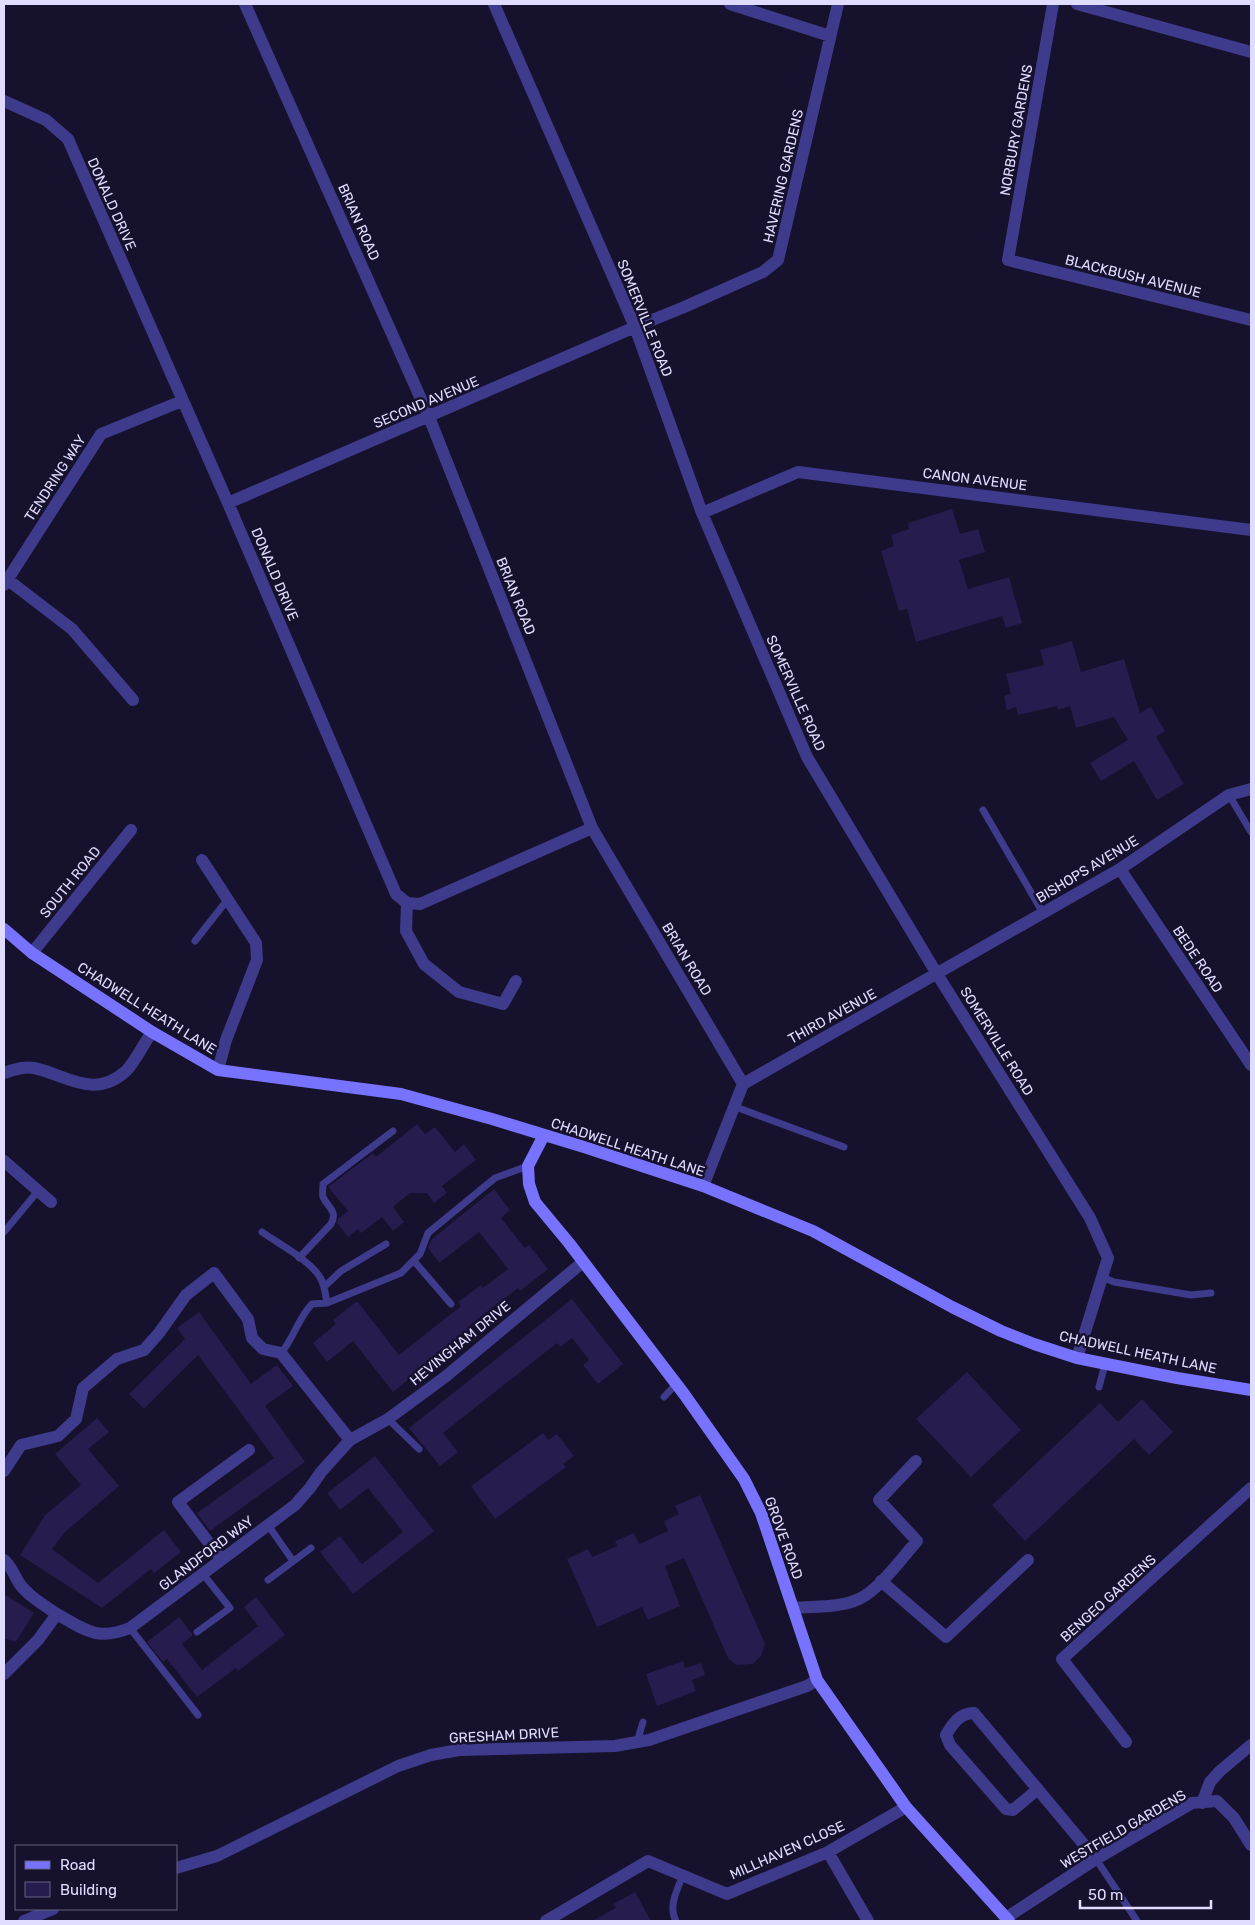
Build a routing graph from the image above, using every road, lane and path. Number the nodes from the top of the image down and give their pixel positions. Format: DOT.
graph roads {
  1 [pos="244,4"];
  2 [pos="494,4"];
  3 [pos="730,4"];
  4 [pos="838,4"];
  5 [pos="1053,4"];
  6 [pos="1077,4"];
  7 [pos="830,36"];
  8 [pos="1251,52"];
  9 [pos="4,101"];
  10 [pos="1008,260"];
  11 [pos="1251,320"];
  12 [pos="635,327"];
  13 [pos="182,401"];
  14 [pos="429,417"];
  15 [pos="228,503"];
  16 [pos="702,514"];
  17 [pos="1251,530"];
  18 [pos="6,582"];
  19 [pos="133,700"];
  20 [pos="1251,789"];
  21 [pos="1230,795"];
  22 [pos="983,810"];
  23 [pos="592,828"];
  24 [pos="131,830"];
  25 [pos="1251,832"];
  26 [pos="202,860"];
  27 [pos="1120,869"];
  28 [pos="228,899"];
  29 [pos="407,903"];
  30 [pos="1043,913"];
  31 [pos="4,929"];
  32 [pos="195,941"];
  33 [pos="32,953"];
  34 [pos="937,974"];
  35 [pos="516,981"];
  36 [pos="152,1032"];
  37 [pos="1251,1065"];
  38 [pos="218,1070"];
  39 [pos="4,1073"];
  40 [pos="743,1084"];
  41 [pos="733,1106"];
  42 [pos="393,1131"];
  43 [pos="544,1135"];
  44 [pos="844,1147"];
  45 [pos="4,1161"];
  46 [pos="528,1166"];
  47 [pos="703,1186"];
  48 [pos="38,1192"];
  49 [pos="51,1202"];
  50 [pos="4,1232"];
  51 [pos="262,1232"];
  52 [pos="386,1244"];
  53 [pos="299,1258"];
  54 [pos="414,1261"];
  55 [pos="583,1262"];
  56 [pos="1102,1277"];
  57 [pos="324,1287"];
  58 [pos="1211,1293"];
  59 [pos="327,1303"];
  60 [pos="451,1304"];
  61 [pos="281,1353"];
  62 [pos="1077,1358"];
  63 [pos="1105,1364"];
  64 [pos="676,1384"];
  65 [pos="1099,1387"];
  66 [pos="1251,1390"];
  67 [pos="664,1397"];
  68 [pos="388,1419"];
  69 [pos="350,1440"];
  70 [pos="419,1449"];
  71 [pos="249,1450"];
  72 [pos="916,1461"];
  73 [pos="4,1471"];
  74 [pos="1251,1488"];
  75 [pos="268,1525"];
  76 [pos="311,1548"];
  77 [pos="221,1559"];
  78 [pos="4,1560"];
  79 [pos="1028,1560"];
  80 [pos="293,1561"];
  81 [pos="203,1574"];
  82 [pos="268,1580"];
  83 [pos="881,1581"];
  84 [pos="793,1608"];
  85 [pos="57,1614"];
  86 [pos="130,1628"];
  87 [pos="198,1632"];
  88 [pos="4,1674"];
  89 [pos="817,1680"];
  90 [pos="198,1715"];
  91 [pos="643,1722"];
  92 [pos="637,1742"];
  93 [pos="1126,1742"];
  94 [pos="1251,1745"];
  95 [pos="1038,1789"];
  96 [pos="1202,1803"];
  97 [pos="906,1807"];
  98 [pos="1250,1841"];
  99 [pos="828,1852"];
  100 [pos="1096,1859"];
  101 [pos="178,1867"];
  102 [pos="683,1875"];
  103 [pos="52,1910"];
  104 [pos="41,1918"];
  105 [pos="1007,1920"];
  106 [pos="24,1921"];
  107 [pos="546,1921"];
  108 [pos="676,1921"];
  109 [pos="868,1921"];
  110 [pos="1137,1921"];
  1 -- 14 [label="street, BRIAN ROAD"];
  2 -- 12 [label="street, SOMERVILLE ROAD"];
  3 -- 7 [label="street"];
  4 -- 7 [label="street, HAVERING GARDENS"];
  5 -- 10 [label="street, NORBURY GARDENS"];
  6 -- 8 [label="street"];
  7 -- 12 [label="street, HAVERING GARDENS"];
  9 -- 13 [label="street, DONALD DRIVE"];
  10 -- 11 [label="street, BLACKBUSH AVENUE"];
  12 -- 14 [label="street, SECOND AVENUE"];
  12 -- 16 [label="street, SOMERVILLE ROAD"];
  13 -- 15 [label="street, DONALD DRIVE"];
  13 -- 18 [label="street, TENDRING WAY"];
  14 -- 15 [label="street, SECOND AVENUE"];
  14 -- 23 [label="street, BRIAN ROAD"];
  15 -- 29 [label="street, DONALD DRIVE"];
  16 -- 17 [label="street, CANON AVENUE"];
  16 -- 34 [label="street, SOMERVILLE ROAD"];
  18 -- 19 [label="street"];
  20 -- 21 [label="street, BISHOPS AVENUE"];
  21 -- 25 [label="lane"];
  21 -- 27 [label="street, BISHOPS AVENUE"];
  22 -- 30 [label="lane"];
  23 -- 29 [label="street"];
  23 -- 40 [label="street, BRIAN ROAD"];
  24 -- 33 [label="street, SOUTH ROAD"];
  26 -- 28 [label="street"];
  27 -- 30 [label="street, BISHOPS AVENUE"];
  27 -- 37 [label="street, BEDE ROAD"];
  28 -- 32 [label="lane"];
  28 -- 38 [label="street"];
  29 -- 35 [label="street"];
  30 -- 34 [label="street, BISHOPS AVENUE"];
  31 -- 33 [label="street, CHADWELL HEATH LANE"];
  33 -- 36 [label="street, CHADWELL HEATH LANE"];
  34 -- 40 [label="street, THIRD AVENUE"];
  34 -- 56 [label="street, SOMERVILLE ROAD"];
  36 -- 38 [label="street, CHADWELL HEATH LANE"];
  36 -- 39 [label="street"];
  38 -- 43 [label="street, CHADWELL HEATH LANE"];
  40 -- 41 [label="street"];
  41 -- 44 [label="lane"];
  41 -- 47 [label="street"];
  42 -- 53 [label="lane"];
  43 -- 46 [label="street"];
  43 -- 47 [label="street, CHADWELL HEATH LANE"];
  45 -- 48 [label="street"];
  46 -- 54 [label="lane"];
  46 -- 55 [label="street, GROVE ROAD"];
  47 -- 62 [label="street, CHADWELL HEATH LANE"];
  48 -- 49 [label="street"];
  48 -- 50 [label="lane"];
  51 -- 53 [label="lane"];
  52 -- 57 [label="lane"];
  53 -- 57 [label="lane"];
  54 -- 59 [label="lane"];
  54 -- 60 [label="lane"];
  55 -- 64 [label="street, GROVE ROAD"];
  55 -- 68 [label="street, HEVINGHAM DRIVE"];
  56 -- 58 [label="lane"];
  56 -- 62 [label="street, SOMERVILLE ROAD"];
  57 -- 59 [label="lane"];
  59 -- 61 [label="lane"];
  61 -- 69 [label="street"];
  61 -- 73 [label="street"];
  62 -- 63 [label="street, CHADWELL HEATH LANE"];
  63 -- 65 [label="lane"];
  63 -- 66 [label="street, CHADWELL HEATH LANE"];
  64 -- 67 [label="lane"];
  64 -- 84 [label="street, GROVE ROAD"];
  68 -- 69 [label="street, HEVINGHAM DRIVE"];
  68 -- 70 [label="lane"];
  69 -- 75 [label="street, GLANDFORD WAY"];
  71 -- 77 [label="street"];
  72 -- 83 [label="street"];
  74 -- 93 [label="street, BENGEO GARDENS"];
  75 -- 77 [label="street, GLANDFORD WAY"];
  75 -- 80 [label="lane"];
  76 -- 80 [label="lane"];
  77 -- 81 [label="street, GLANDFORD WAY"];
  78 -- 85 [label="street, GLANDFORD WAY"];
  79 -- 83 [label="street"];
  80 -- 82 [label="lane"];
  81 -- 86 [label="street, GLANDFORD WAY"];
  81 -- 87 [label="lane"];
  83 -- 84 [label="street"];
  84 -- 89 [label="street, GROVE ROAD"];
  85 -- 86 [label="street, GLANDFORD WAY"];
  85 -- 88 [label="street"];
  86 -- 90 [label="lane"];
  89 -- 92 [label="street, GRESHAM DRIVE"];
  89 -- 97 [label="street, GROVE ROAD"];
  91 -- 92 [label="lane"];
  92 -- 101 [label="street, GRESHAM DRIVE"];
  94 -- 96 [label="street"];
  95 -- 95 [label="street"];
  95 -- 100 [label="street"];
  96 -- 98 [label="street, WESTFIELD GARDENS"];
  96 -- 100 [label="street, WESTFIELD GARDENS"];
  97 -- 99 [label="street, MILLHAVEN CLOSE"];
  97 -- 105 [label="street, GROVE ROAD"];
  99 -- 102 [label="street, MILLHAVEN CLOSE"];
  99 -- 109 [label="street"];
  100 -- 105 [label="street, WESTFIELD GARDENS"];
  100 -- 110 [label="lane"];
  102 -- 107 [label="street, MILLHAVEN CLOSE"];
  102 -- 108 [label="lane"];
  103 -- 104 [label="street"];
  104 -- 106 [label="street"];
}
